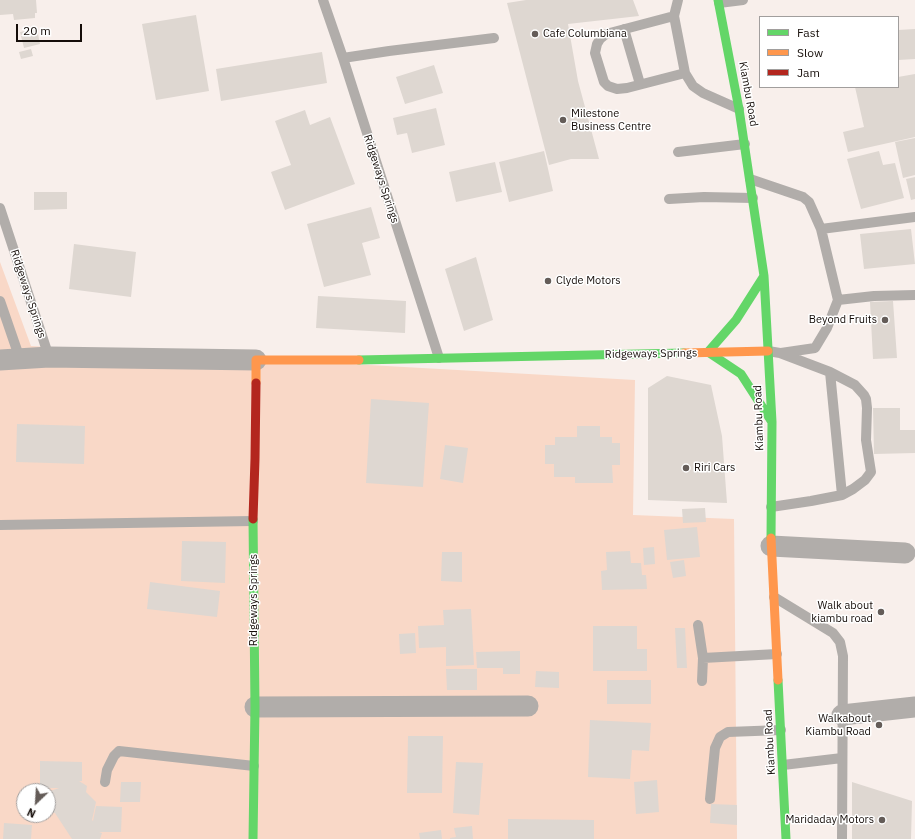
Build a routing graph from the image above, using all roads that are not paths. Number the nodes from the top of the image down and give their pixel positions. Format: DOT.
graph roads {
  1 [pos="323,0"];
  2 [pos="678,0"];
  3 [pos="743,0"];
  4 [pos="719,2"];
  5 [pos="674,16"];
  6 [pos="624,29"];
  7 [pos="494,38"];
  8 [pos="343,58"];
  9 [pos="685,73"];
  10 [pos="640,84"];
  11 [pos="739,109"];
  12 [pos="744,144"];
  13 [pos="678,152"];
  14 [pos="750,179"];
  15 [pos="753,198"];
  16 [pos="669,199"];
  17 [pos="0,208"];
  18 [pos="915,217"];
  19 [pos="822,229"];
  20 [pos="764,276"];
  21 [pos="915,295"];
  22 [pos="838,300"];
  23 [pos="0,301"];
  24 [pos="768,351"];
  25 [pos="708,352"];
  26 [pos="780,353"];
  27 [pos="48,357"];
  28 [pos="439,358"];
  29 [pos="10,360"];
  30 [pos="256,360"];
  31 [pos="830,372"];
  32 [pos="772,422"];
  33 [pos="842,495"];
  34 [pos="771,507"];
  35 [pos="254,521"];
  36 [pos="0,525"];
  37 [pos="771,546"];
  38 [pos="905,553"];
  39 [pos="774,597"];
  40 [pos="698,625"];
  41 [pos="777,654"];
  42 [pos="703,658"];
  43 [pos="702,681"];
  44 [pos="528,706"];
  45 [pos="255,707"];
  46 [pos="915,707"];
  47 [pos="842,715"];
  48 [pos="781,730"];
  49 [pos="842,758"];
  50 [pos="783,765"];
  51 [pos="254,766"];
  52 [pos="105,782"];
  53 [pos="710,799"];
  54 [pos="253,839"];
  55 [pos="786,839"];
  56 [pos="842,839"];
  1 -- 8 [label="lane, Ridgeways Springs"];
  2 -- 5 [label="lane"];
  3 -- 4 [label="lane"];
  4 -- 11 [label="main road, Kiambu Road"];
  5 -- 6 [label="lane"];
  5 -- 9 [label="lane"];
  6 -- 10 [label="lane"];
  6 -- 10 [label="lane"];
  7 -- 8 [label="lane"];
  8 -- 28 [label="lane, Ridgeways Springs"];
  9 -- 10 [label="lane"];
  9 -- 11 [label="lane"];
  11 -- 12 [label="main road, Kiambu Road"];
  12 -- 13 [label="lane"];
  12 -- 14 [label="main road, Kiambu Road"];
  14 -- 15 [label="main road, Kiambu Road"];
  14 -- 19 [label="lane"];
  15 -- 16 [label="lane"];
  15 -- 20 [label="main road, Kiambu Road"];
  17 -- 27 [label="lane, Ridgeways Springs"];
  18 -- 19 [label="lane"];
  19 -- 22 [label="lane"];
  20 -- 24 [label="main road, Kiambu Road"];
  20 -- 25 [label="main road"];
  21 -- 22 [label="lane"];
  22 -- 26 [label="lane"];
  23 -- 29 [label="lane"];
  24 -- 25 [label="main road, Ridgeways Springs"];
  24 -- 26 [label="lane"];
  24 -- 32 [label="main road, Kiambu Road"];
  25 -- 28 [label="main road, Ridgeways Springs"];
  25 -- 32 [label="main road"];
  26 -- 31 [label="lane"];
  27 -- 29 [label="street, Ridgeways Springs"];
  27 -- 30 [label="street, Ridgeways Springs"];
  28 -- 30 [label="main road, Ridgeways Springs"];
  30 -- 35 [label="main road, Ridgeways Springs"];
  31 -- 33 [label="lane"];
  31 -- 33 [label="lane"];
  32 -- 34 [label="main road, Kiambu Road"];
  33 -- 34 [label="lane"];
  34 -- 37 [label="main road, Kiambu Road"];
  35 -- 36 [label="lane"];
  35 -- 45 [label="main road, Ridgeways Springs"];
  37 -- 38 [label="street"];
  37 -- 39 [label="main road, Kiambu Road"];
  39 -- 41 [label="main road, Kiambu Road"];
  39 -- 47 [label="lane"];
  40 -- 42 [label="lane"];
  41 -- 42 [label="lane"];
  41 -- 48 [label="main road, Kiambu Road"];
  42 -- 43 [label="lane"];
  44 -- 45 [label="street"];
  45 -- 51 [label="main road, Ridgeways Springs"];
  46 -- 47 [label="street"];
  47 -- 49 [label="lane"];
  48 -- 50 [label="main road, Kiambu Road"];
  48 -- 53 [label="lane"];
  49 -- 50 [label="lane"];
  49 -- 56 [label="lane"];
  50 -- 55 [label="main road, Kiambu Road"];
  51 -- 52 [label="lane"];
  51 -- 54 [label="main road, Ridgeways Springs"];
}
